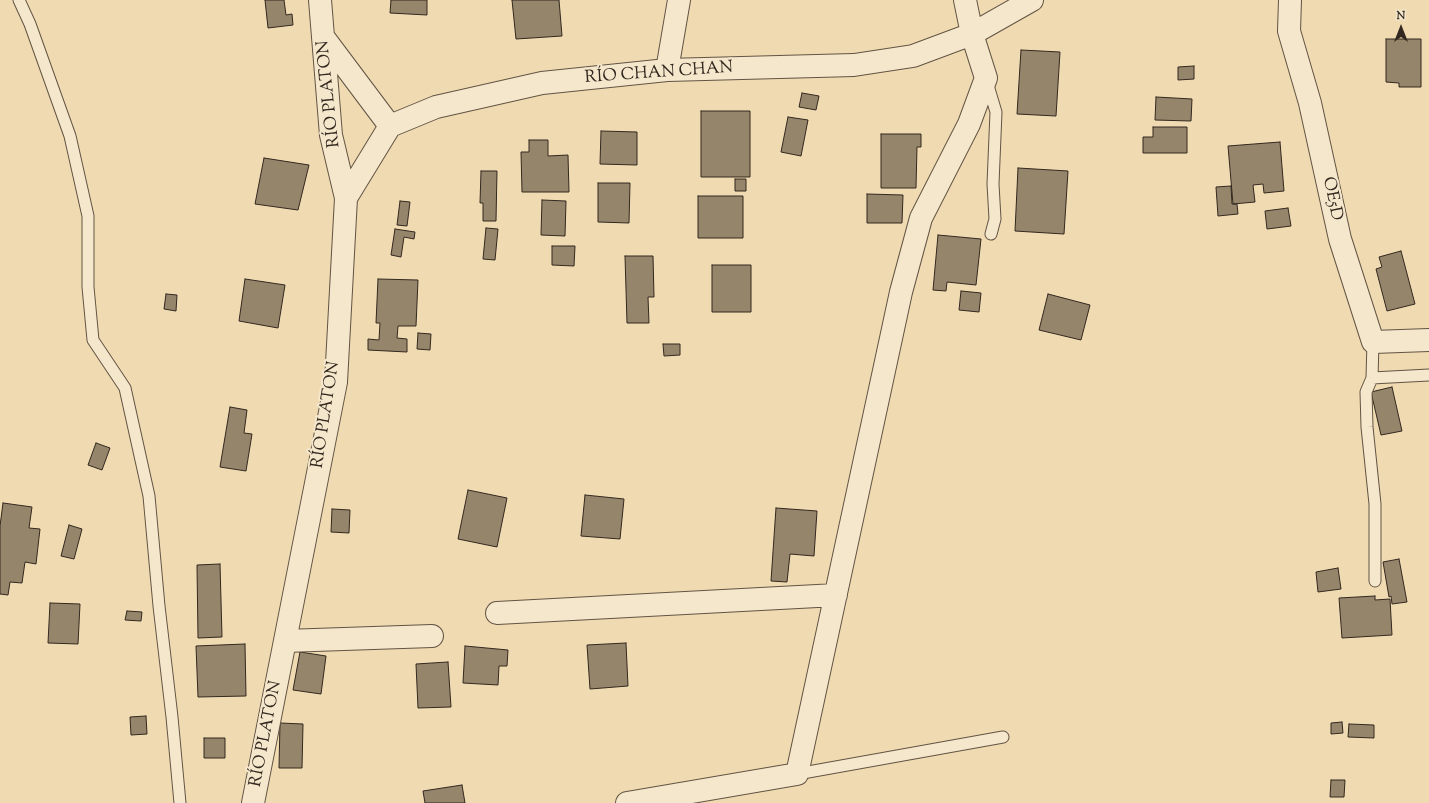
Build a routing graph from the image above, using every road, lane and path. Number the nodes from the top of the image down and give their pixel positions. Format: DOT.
graph roads {
  1 [pos="19,0"];
  2 [pos="320,0"];
  3 [pos="679,0"];
  4 [pos="965,0"];
  5 [pos="1032,0"];
  6 [pos="1290,0"];
  7 [pos="972,34"];
  8 [pos="324,38"];
  9 [pos="667,70"];
  10 [pos="986,78"];
  11 [pos="390,126"];
  12 [pos="346,198"];
  13 [pos="991,234"];
  14 [pos="1429,340"];
  15 [pos="1373,342"];
  16 [pos="1429,375"];
  17 [pos="1372,378"];
  18 [pos="1375,581"];
  19 [pos="836,595"];
  20 [pos="497,612"];
  21 [pos="432,636"];
  22 [pos="285,641"];
  23 [pos="1003,737"];
  24 [pos="797,774"];
  25 [pos="180,803"];
  26 [pos="253,803"];
  27 [pos="627,803"];
  1 -- 25 [label="lane"];
  2 -- 8 [label="street, RÍO PLATON"];
  3 -- 9 [label="street"];
  4 -- 7 [label="street"];
  5 -- 7 [label="street, RÍO CHAN CHAN"];
  6 -- 15 [label="street, OE5D"];
  7 -- 9 [label="street, RÍO CHAN CHAN"];
  7 -- 10 [label="street"];
  8 -- 11 [label="street"];
  8 -- 12 [label="street, RÍO PLATON"];
  9 -- 11 [label="street, RÍO CHAN CHAN"];
  10 -- 13 [label="lane"];
  10 -- 19 [label="street"];
  11 -- 12 [label="street"];
  12 -- 22 [label="street, RÍO PLATON"];
  14 -- 15 [label="street"];
  15 -- 17 [label="lane"];
  16 -- 17 [label="lane"];
  17 -- 18 [label="lane"];
  19 -- 20 [label="street"];
  19 -- 24 [label="street"];
  21 -- 22 [label="street"];
  22 -- 26 [label="street, RÍO PLATON"];
  23 -- 24 [label="lane"];
  24 -- 27 [label="street"];
}
